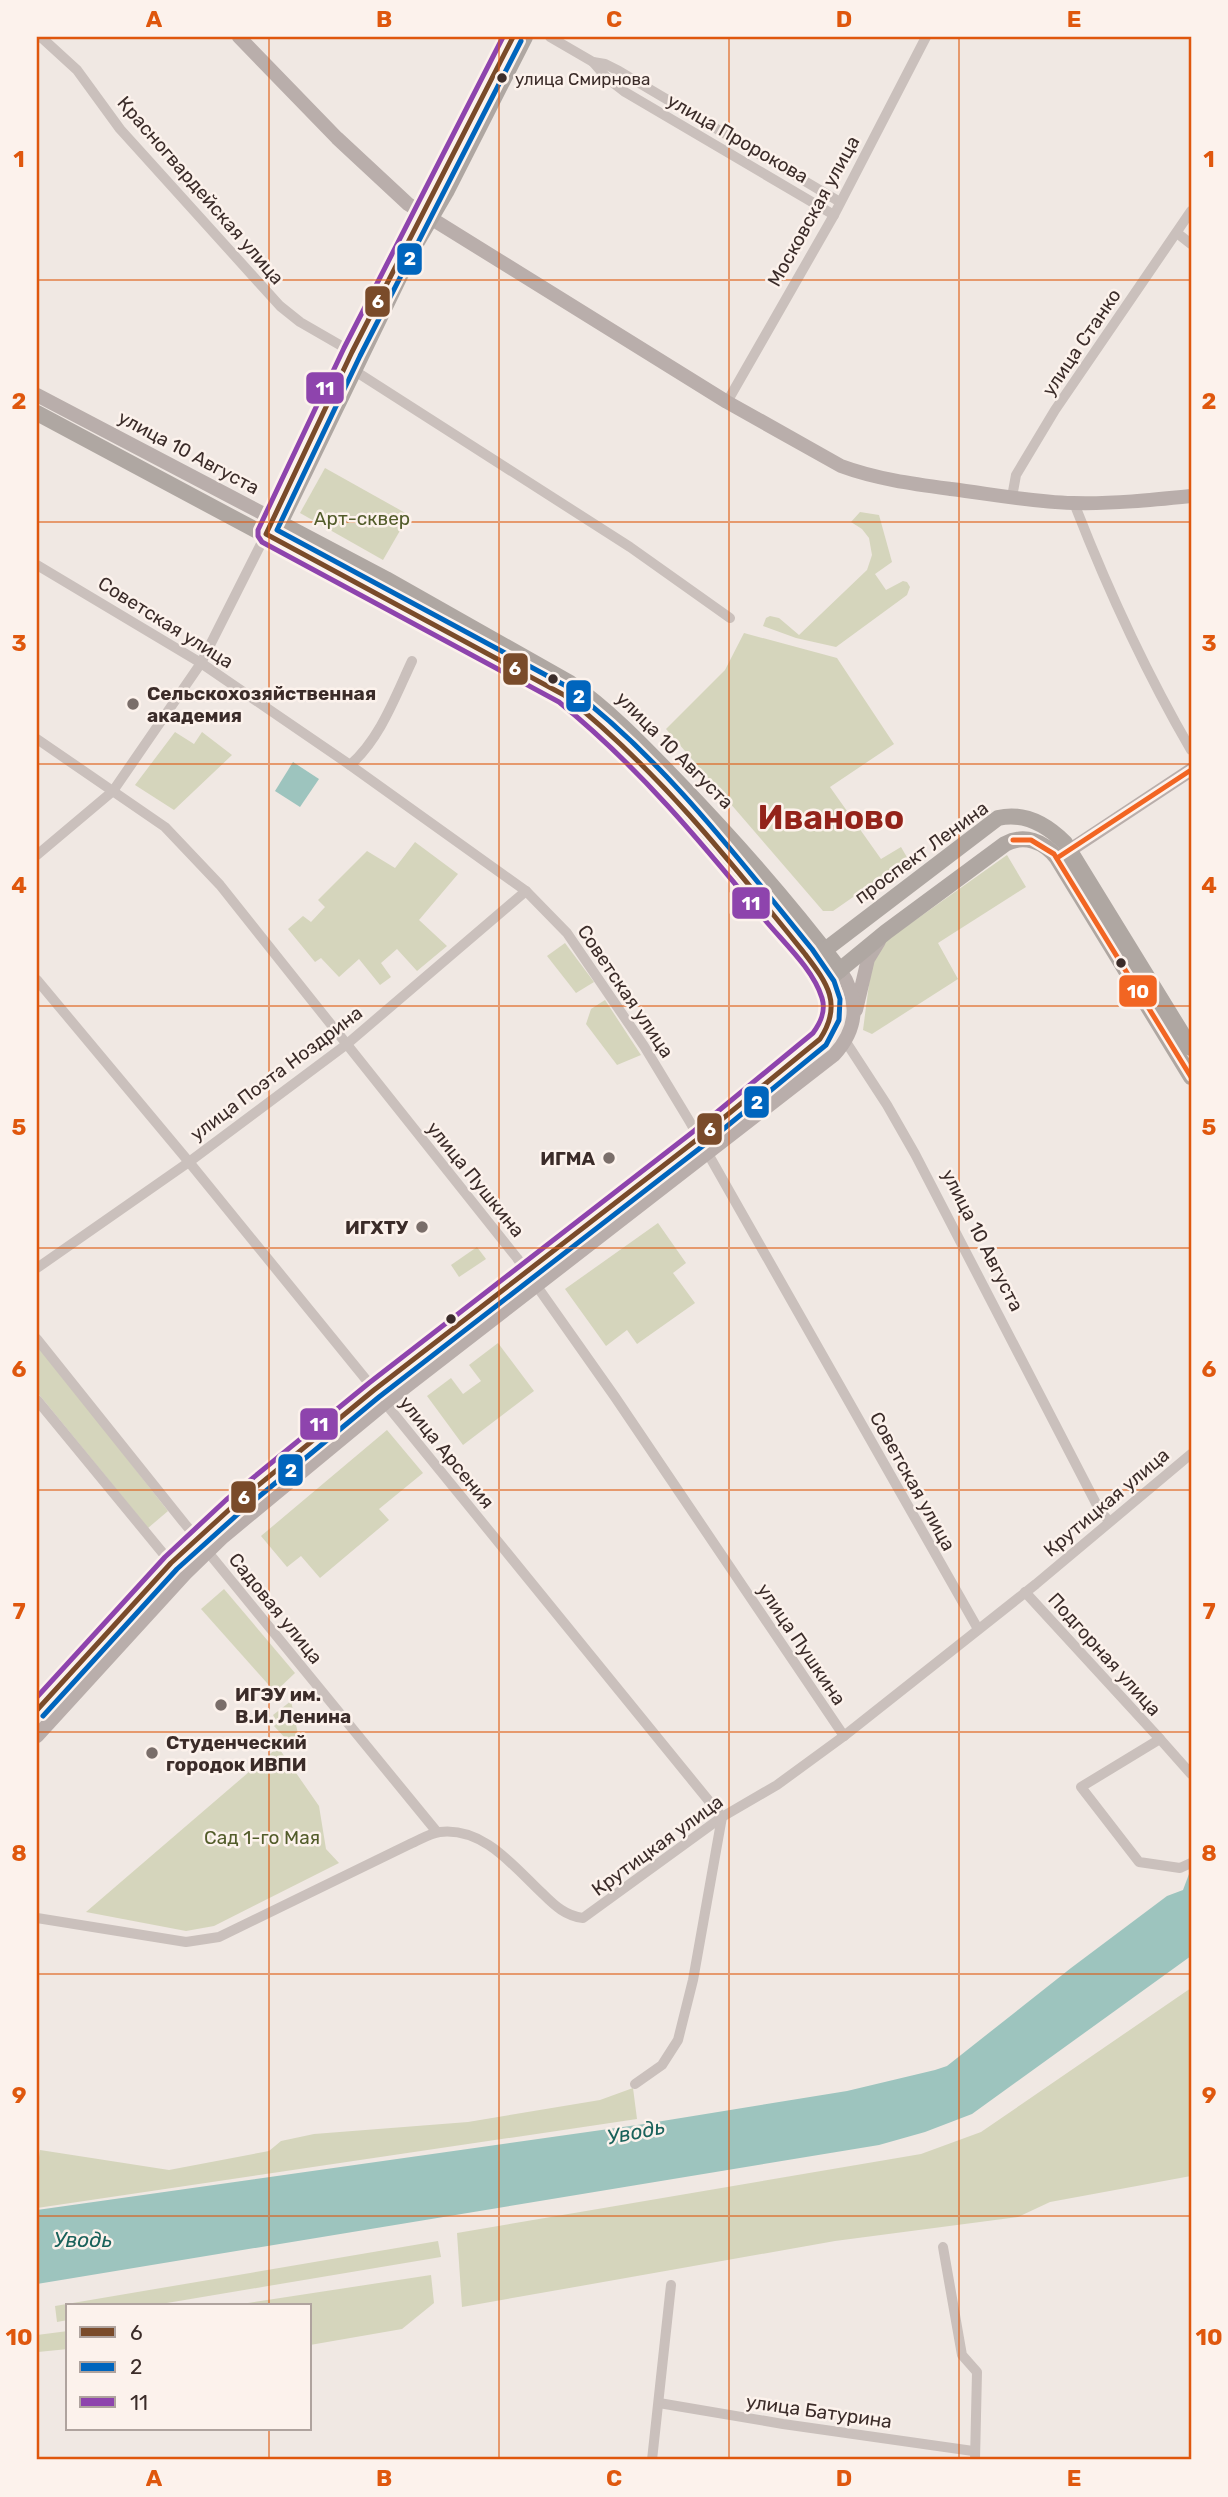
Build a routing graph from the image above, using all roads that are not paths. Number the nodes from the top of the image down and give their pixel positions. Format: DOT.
graph roads {
  1 [pos="37,37"];
  2 [pos="239,37"];
  3 [pos="513,37"];
  4 [pos="525,37"];
  5 [pos="550,37"];
  6 [pos="926,37"];
  7 [pos="593,61"];
  8 [pos="840,202"];
  9 [pos="1191,211"];
  10 [pos="834,215"];
  11 [pos="426,216"];
  12 [pos="1177,233"];
  13 [pos="1191,244"];
  14 [pos="352,352"];
  15 [pos="355,371"];
  16 [pos="37,395"];
  17 [pos="727,402"];
  18 [pos="37,413"];
  19 [pos="81,427"];
  20 [pos="1191,496"];
  21 [pos="1012,497"];
  22 [pos="1074,503"];
  23 [pos="272,526"];
  24 [pos="37,565"];
  25 [pos="730,618"];
  26 [pos="412,661"];
  27 [pos="201,663"];
  28 [pos="37,739"];
  29 [pos="1191,750"];
  30 [pos="350,765"];
  31 [pos="1190,773"];
  32 [pos="113,791"];
  33 [pos="1063,854"];
  34 [pos="37,855"];
  35 [pos="526,891"];
  36 [pos="806,928"];
  37 [pos="849,930"];
  38 [pos="886,932"];
  39 [pos="825,950"];
  40 [pos="809,962"];
  41 [pos="840,970"];
  42 [pos="37,980"];
  43 [pos="824,982"];
  44 [pos="852,1022"];
  45 [pos="846,1042"];
  46 [pos="347,1044"];
  47 [pos="1191,1048"];
  48 [pos="1191,1077"];
  49 [pos="699,1138"];
  50 [pos="707,1154"];
  51 [pos="189,1162"];
  52 [pos="37,1268"];
  53 [pos="526,1271"];
  54 [pos="537,1286"];
  55 [pos="37,1339"];
  56 [pos="374,1390"];
  57 [pos="37,1400"];
  58 [pos="385,1403"];
  59 [pos="1191,1454"];
  60 [pos="1109,1521"];
  61 [pos="196,1538"];
  62 [pos="207,1551"];
  63 [pos="172,1563"];
  64 [pos="1025,1592"];
  65 [pos="978,1629"];
  66 [pos="37,1710"];
  67 [pos="37,1736"];
  68 [pos="844,1736"];
  69 [pos="1160,1739"];
  70 [pos="1191,1774"];
  71 [pos="722,1818"];
  72 [pos="437,1832"];
  73 [pos="1191,1863"];
  74 [pos="37,1918"];
  75 [pos="635,2084"];
  76 [pos="943,2247"];
  77 [pos="671,2285"];
  78 [pos="659,2403"];
  79 [pos="974,2456"];
  80 [pos="652,2460"];
  1 -- 14 [label="street, Красногвардейская улица"];
  2 -- 11 [label="main road"];
  3 -- 11 [label="street"];
  4 -- 11 [label="highway"];
  5 -- 7 [label="street, улица Пророкова"];
  6 -- 8 [label="street, Московская улица"];
  7 -- 8 [label="street, улица Пророкова"];
  7 -- 10 [label="street, улица Пророкова"];
  8 -- 10 [label="street, Московская улица"];
  9 -- 12 [label="street, улица Станко"];
  10 -- 17 [label="street, Московская улица"];
  11 -- 14 [label="main road"];
  11 -- 15 [label="highway"];
  11 -- 17 [label="main road"];
  12 -- 13 [label="street"];
  12 -- 21 [label="street, улица Станко"];
  14 -- 23 [label="main road"];
  15 -- 23 [label="highway"];
  15 -- 25 [label="street"];
  16 -- 19 [label="main road, улица 10 Августа"];
  17 -- 21 [label="main road"];
  18 -- 19 [label="highway, улица 10 Августа"];
  19 -- 23 [label="highway, улица 10 Августа"];
  20 -- 22 [label="main road"];
  21 -- 22 [label="main road"];
  22 -- 29 [label="street"];
  23 -- 27 [label="street"];
  23 -- 36 [label="highway, улица 10 Августа"];
  23 -- 40 [label="highway, улица 10 Августа"];
  24 -- 27 [label="street, Советская улица"];
  26 -- 30 [label="street"];
  27 -- 30 [label="street, Советская улица"];
  27 -- 32 [label="street"];
  28 -- 32 [label="street, улица Пушкина"];
  30 -- 35 [label="street, Советская улица"];
  31 -- 33 [label="main road"];
  32 -- 34 [label="street"];
  32 -- 46 [label="street, улица Пушкина"];
  33 -- 37 [label="highway, проспект Ленина"];
  33 -- 38 [label="highway, проспект Ленина"];
  33 -- 47 [label="highway, проспект Ленина"];
  33 -- 48 [label="highway, проспект Ленина"];
  35 -- 46 [label="street, улица Поэта Ноздрина"];
  35 -- 49 [label="street, Советская улица"];
  36 -- 37 [label="highway, проспект Ленина"];
  36 -- 39 [label="highway, улица 10 Августа"];
  37 -- 39 [label="highway, проспект Ленина"];
  38 -- 41 [label="highway, проспект Ленина"];
  38 -- 44 [label="main road, проспект Ленина"];
  39 -- 40 [label="highway, проспект Ленина"];
  39 -- 41 [label="highway, улица 10 Августа"];
  40 -- 43 [label="highway, улица 10 Августа"];
  41 -- 43 [label="highway, проспект Ленина"];
  41 -- 44 [label="main road, улица 10 Августа"];
  42 -- 51 [label="street, улица Арсения"];
  43 -- 49 [label="main road, улица 10 Августа"];
  44 -- 45 [label="main road, улица 10 Августа"];
  45 -- 50 [label="main road"];
  45 -- 60 [label="street, улица 10 Августа"];
  46 -- 51 [label="street, улица Поэта Ноздрина"];
  46 -- 53 [label="street, улица Пушкина"];
  49 -- 50 [label="street, Советская улица"];
  49 -- 53 [label="main road"];
  50 -- 54 [label="main road"];
  50 -- 65 [label="street, Советская улица"];
  51 -- 52 [label="street, улица Поэта Ноздрина"];
  51 -- 56 [label="street, улица Арсения"];
  53 -- 54 [label="street, улица Пушкина"];
  53 -- 56 [label="main road"];
  54 -- 58 [label="main road"];
  54 -- 68 [label="street, улица Пушкина"];
  55 -- 61 [label="street, Садовая улица"];
  56 -- 58 [label="street, улица Арсения"];
  56 -- 61 [label="main road"];
  57 -- 63 [label="street"];
  58 -- 62 [label="main road"];
  58 -- 71 [label="street, улица Арсения"];
  59 -- 60 [label="street, Крутицкая улица"];
  60 -- 64 [label="street, Крутицкая улица"];
  61 -- 62 [label="street, Садовая улица"];
  61 -- 63 [label="main road"];
  62 -- 67 [label="main road"];
  62 -- 72 [label="street, Садовая улица"];
  63 -- 66 [label="main road"];
  64 -- 65 [label="street, Крутицкая улица"];
  64 -- 69 [label="street, Подгорная улица"];
  65 -- 68 [label="street, Крутицкая улица"];
  68 -- 71 [label="street, Крутицкая улица"];
  69 -- 70 [label="street, Подгорная улица"];
  69 -- 73 [label="street, Подгорная улица"];
  71 -- 72 [label="street, Крутицкая улица"];
  71 -- 75 [label="street"];
  72 -- 74 [label="street"];
  76 -- 79 [label="street"];
  77 -- 78 [label="street"];
  78 -- 79 [label="street, улица Батурина"];
  78 -- 80 [label="street"];
}
